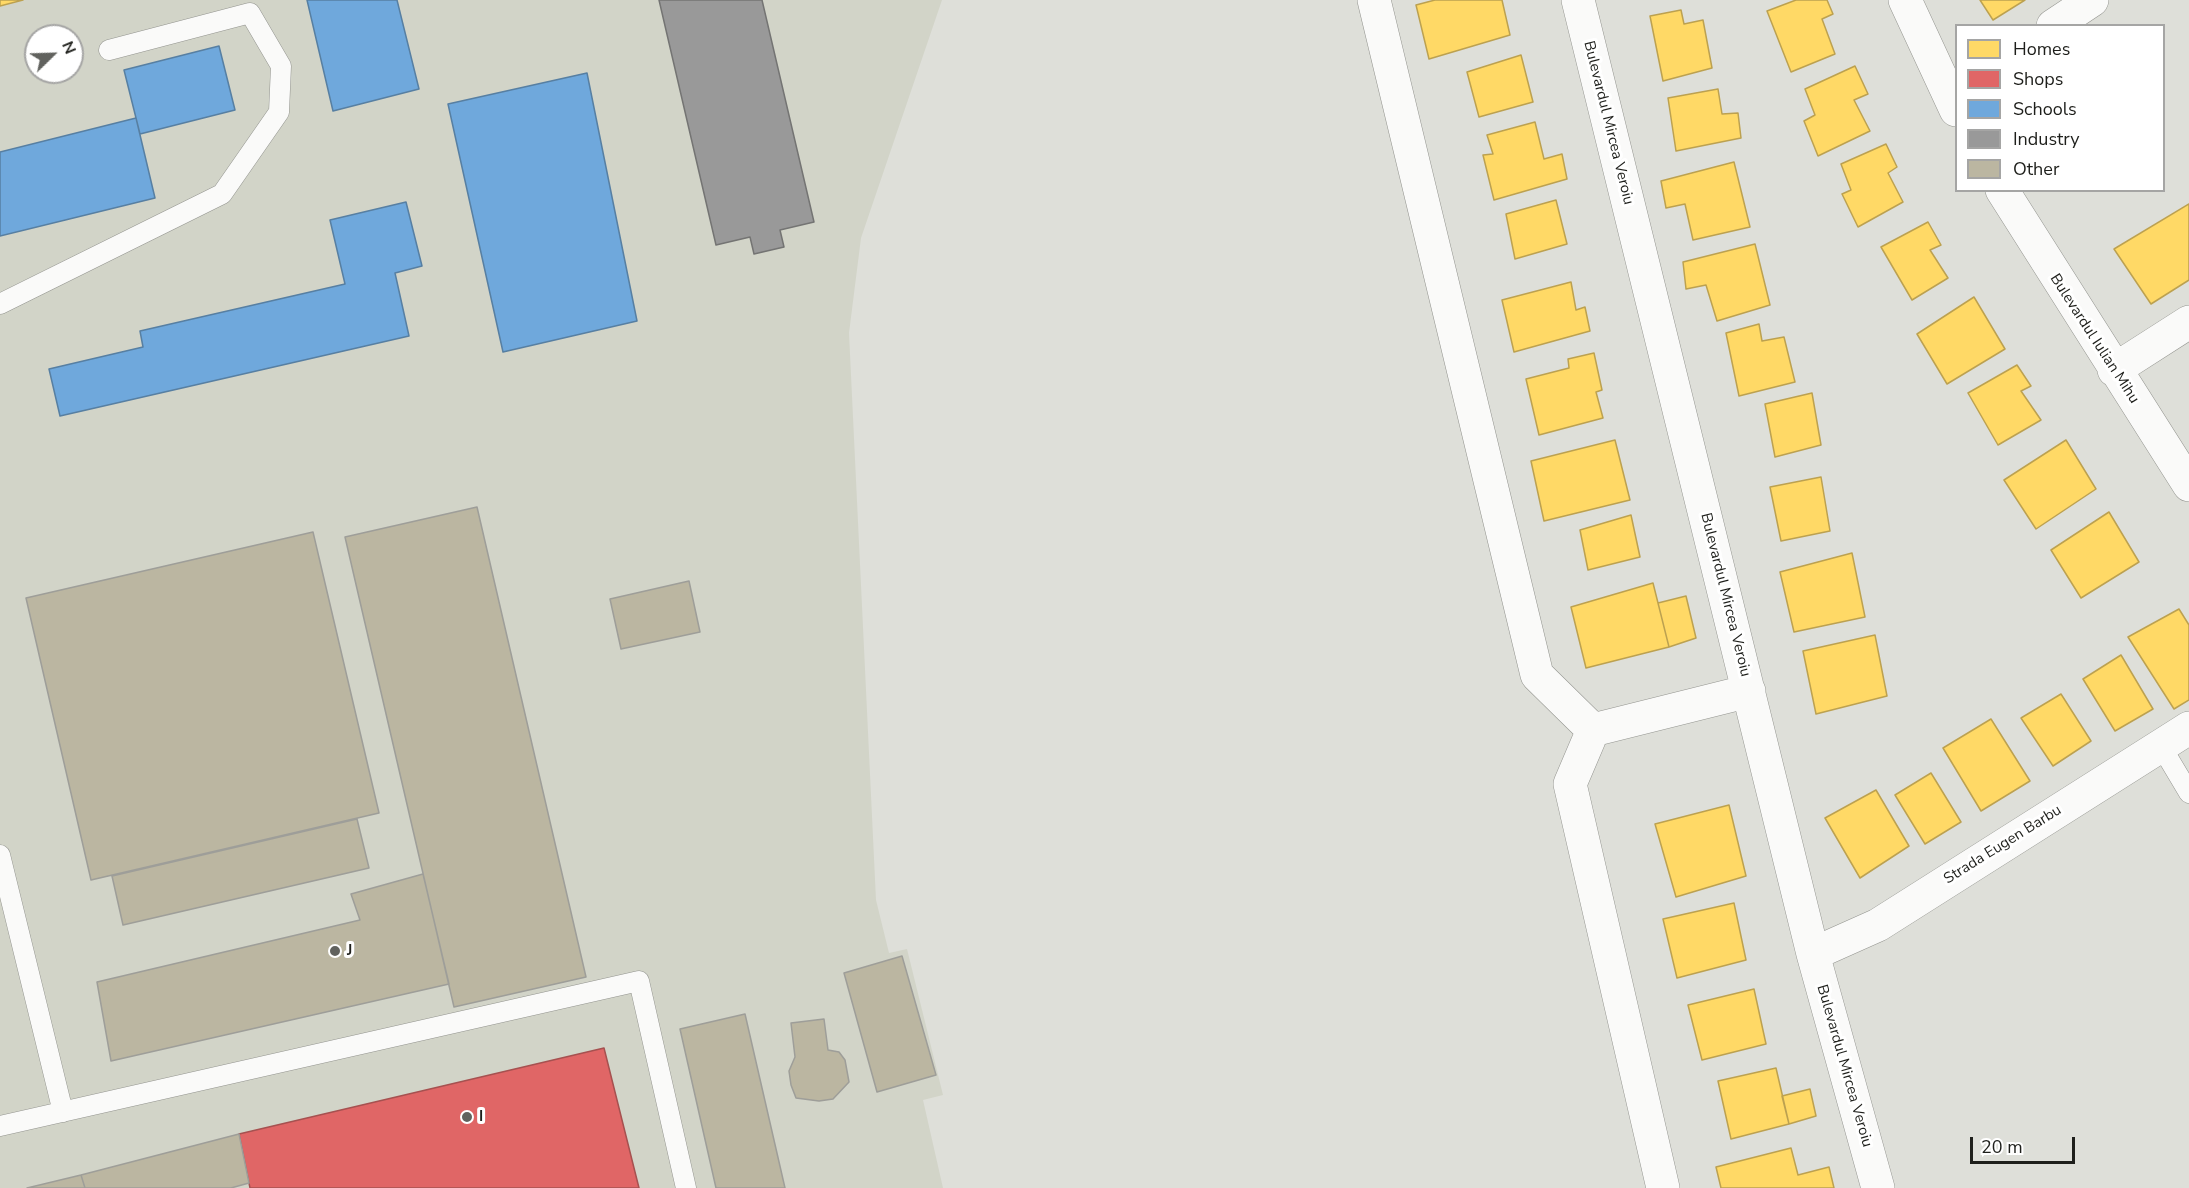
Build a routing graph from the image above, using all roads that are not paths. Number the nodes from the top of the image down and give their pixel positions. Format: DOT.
graph roads {
  1 [pos="1374,0"];
  2 [pos="1578,0"];
  3 [pos="1905,0"];
  4 [pos="2092,0"];
  5 [pos="249,7"];
  6 [pos="2056,24"];
  7 [pos="109,50"];
  8 [pos="1953,97"];
  9 [pos="2003,192"];
  10 [pos="0,304"];
  11 [pos="2189,322"];
  12 [pos="2114,370"];
  13 [pos="2189,485"];
  14 [pos="1749,691"];
  15 [pos="2189,728"];
  16 [pos="1593,730"];
  17 [pos="2161,746"];
  18 [pos="2189,793"];
  19 [pos="0,855"];
  20 [pos="1813,954"];
  21 [pos="63,1112"];
  22 [pos="0,1126"];
  23 [pos="686,1188"];
  24 [pos="1663,1188"];
  25 [pos="1878,1188"];
  1 -- 16 [label="street"];
  2 -- 14 [label="street, Bulevardul Mircea Veroiu"];
  3 -- 8 [label="street"];
  4 -- 6 [label="street"];
  5 -- 7 [label="lane"];
  5 -- 10 [label="lane"];
  9 -- 12 [label="street, Bulevardul Iulian Mihu"];
  11 -- 12 [label="street"];
  12 -- 13 [label="street, Bulevardul Iulian Mihu"];
  14 -- 16 [label="street"];
  14 -- 20 [label="street, Bulevardul Mircea Veroiu"];
  15 -- 17 [label="street, Strada Eugen Barbu"];
  16 -- 24 [label="street"];
  17 -- 18 [label="lane"];
  17 -- 20 [label="street, Strada Eugen Barbu"];
  19 -- 21 [label="lane"];
  20 -- 25 [label="street, Bulevardul Mircea Veroiu"];
  21 -- 22 [label="lane"];
  21 -- 23 [label="lane"];
}
